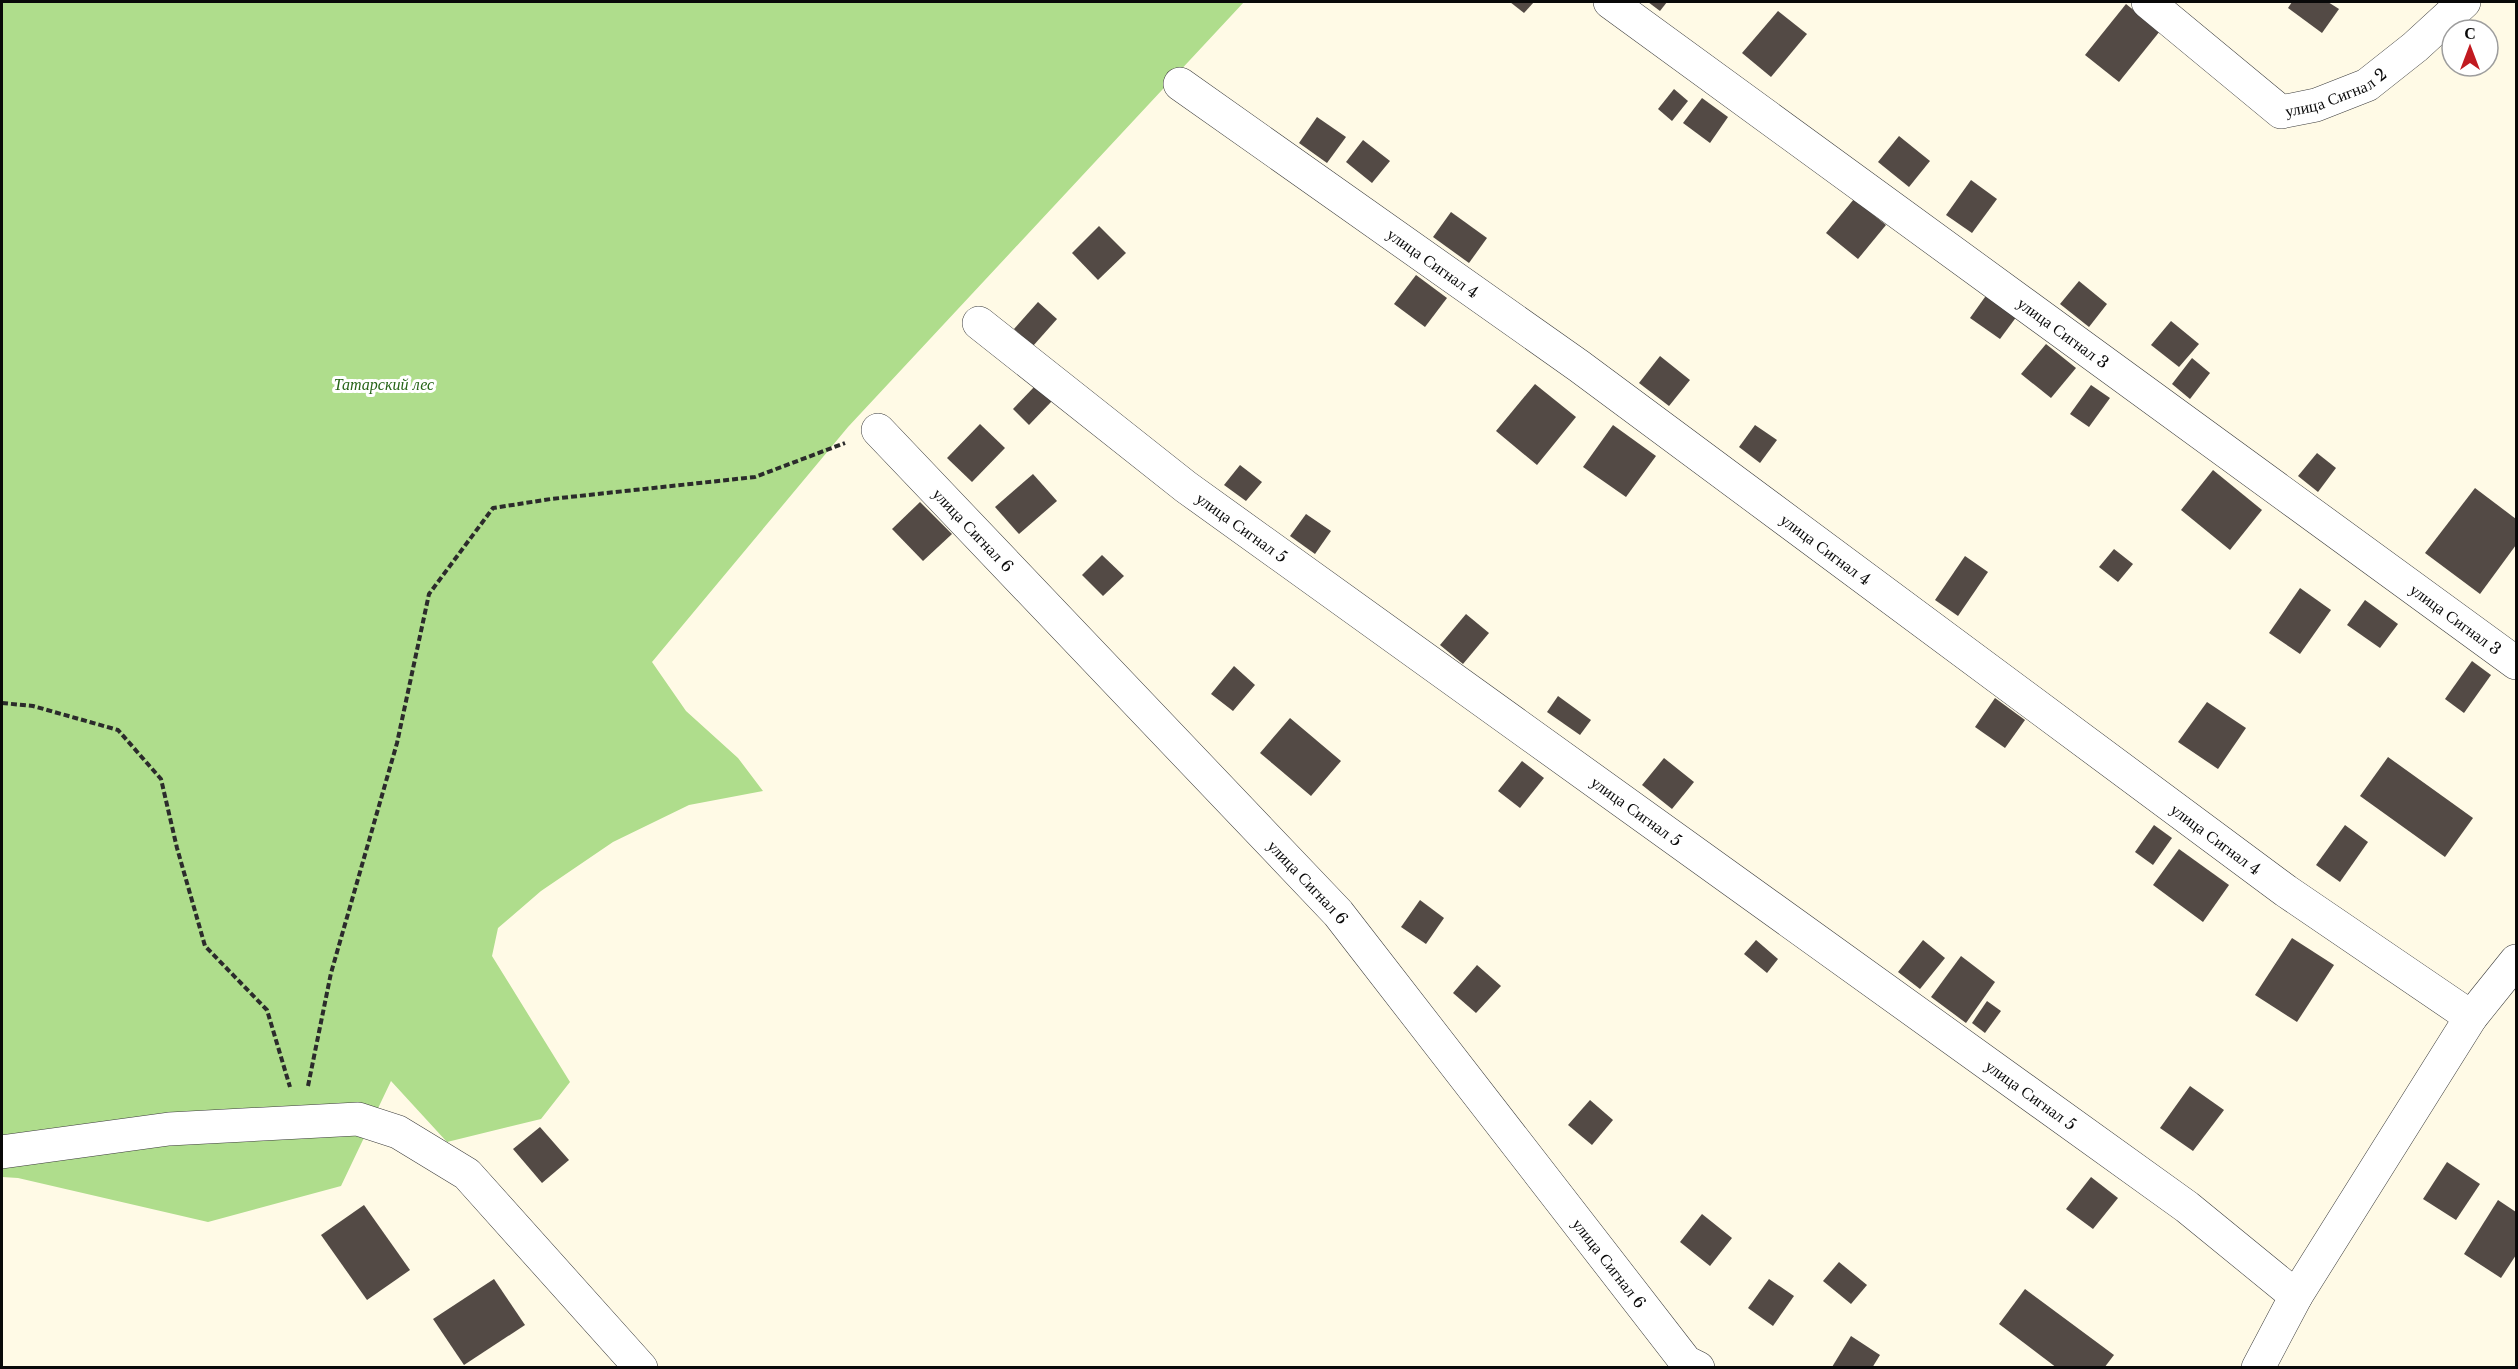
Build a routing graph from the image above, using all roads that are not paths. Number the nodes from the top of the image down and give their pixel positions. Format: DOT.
graph roads {
  1 [pos="1611,2"];
  2 [pos="2148,2"];
  3 [pos="2464,2"];
  4 [pos="1180,84"];
  5 [pos="979,323"];
  6 [pos="878,430"];
  7 [pos="2517,663"];
  8 [pos="2517,961"];
  9 [pos="2471,1017"];
  10 [pos="2,1152"];
  11 [pos="2296,1296"];
  12 [pos="641,1368"];
  13 [pos="1698,1368"];
  14 [pos="2258,1368"];
  1 -- 7 [label="street, улица Сигнал 3"];
  2 -- 3 [label="street, улица Сигнал 2"];
  4 -- 9 [label="street, улица Сигнал 4"];
  5 -- 11 [label="street, улица Сигнал 5"];
  6 -- 13 [label="street, улица Сигнал 6"];
  8 -- 9 [label="street"];
  9 -- 11 [label="street"];
  10 -- 12 [label="street"];
  11 -- 14 [label="street"];
}
